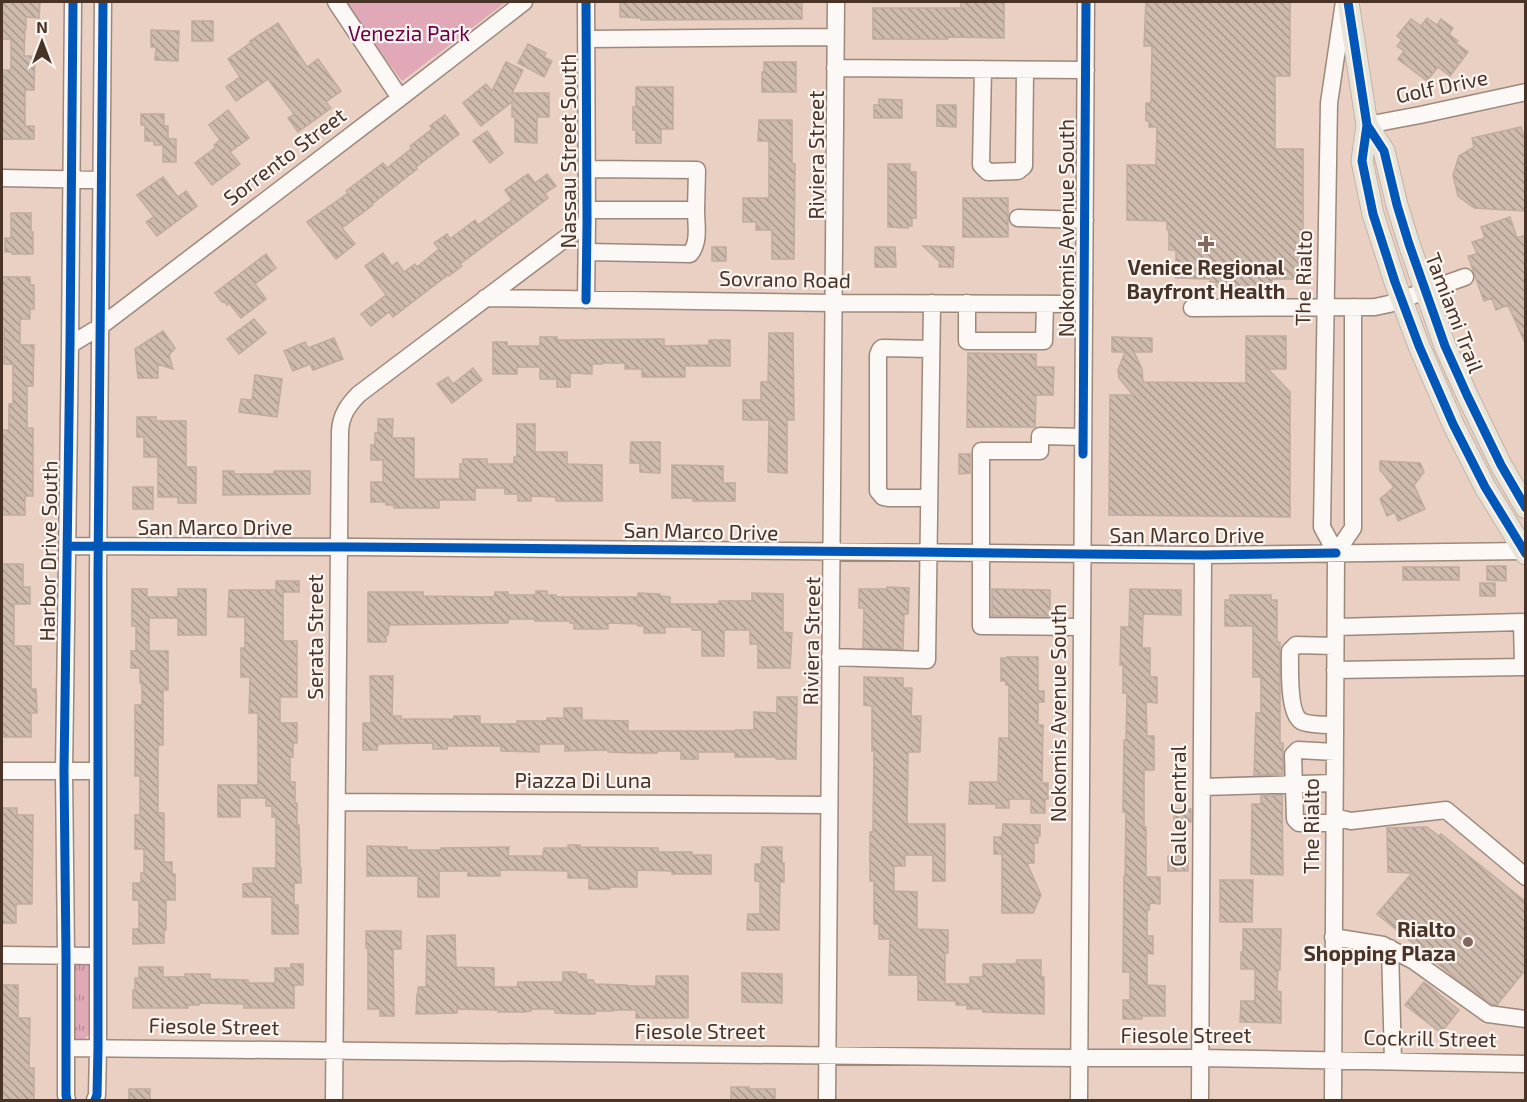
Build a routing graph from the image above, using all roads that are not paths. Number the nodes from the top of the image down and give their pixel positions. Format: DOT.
graph roads {
  1 [pos="73,2"];
  2 [pos="103,2"];
  3 [pos="336,2"];
  4 [pos="524,2"];
  5 [pos="586,2"];
  6 [pos="836,2"];
  7 [pos="1086,2"];
  8 [pos="1346,2"];
  9 [pos="836,37"];
  10 [pos="586,39"];
  11 [pos="835,68"];
  12 [pos="982,69"];
  13 [pos="1025,69"];
  14 [pos="1086,70"];
  15 [pos="1526,92"];
  16 [pos="400,98"];
  17 [pos="1367,124"];
  18 [pos="587,169"];
  19 [pos="2,178"];
  20 [pos="72,179"];
  21 [pos="101,180"];
  22 [pos="696,210"];
  23 [pos="587,216"];
  24 [pos="1018,218"];
  25 [pos="1085,220"];
  26 [pos="587,252"];
  27 [pos="1465,278"];
  28 [pos="1425,291"];
  29 [pos="485,298"];
  30 [pos="1402,299"];
  31 [pos="586,300"];
  32 [pos="833,303"];
  33 [pos="932,303"];
  34 [pos="967,303"];
  35 [pos="1045,304"];
  36 [pos="1084,304"];
  37 [pos="1326,307"];
  38 [pos="1353,307"];
  39 [pos="1191,308"];
  40 [pos="101,326"];
  41 [pos="70,345"];
  42 [pos="931,348"];
  43 [pos="1083,437"];
  44 [pos="1324,444"];
  45 [pos="1353,476"];
  46 [pos="929,498"];
  47 [pos="1526,508"];
  48 [pos="67,546"];
  49 [pos="99,546"];
  50 [pos="339,547"];
  51 [pos="831,551"];
  52 [pos="928,552"];
  53 [pos="1525,552"];
  54 [pos="982,553"];
  55 [pos="1336,553"];
  56 [pos="1082,555"];
  57 [pos="1203,555"];
  58 [pos="1082,627"];
  59 [pos="1336,627"];
  60 [pos="1335,646"];
  61 [pos="830,657"];
  62 [pos="1335,670"];
  63 [pos="1335,725"];
  64 [pos="1335,752"];
  65 [pos="2,771"];
  66 [pos="64,771"];
  67 [pos="98,771"];
  68 [pos="1334,783"];
  69 [pos="1294,784"];
  70 [pos="1202,787"];
  71 [pos="337,802"];
  72 [pos="829,804"];
  73 [pos="1334,820"];
  74 [pos="1526,877"];
  75 [pos="1333,937"];
  76 [pos="1390,948"];
  77 [pos="2,955"];
  78 [pos="66,956"];
  79 [pos="97,956"];
  80 [pos="1526,1018"];
  81 [pos="66,1048"];
  82 [pos="98,1048"];
  83 [pos="335,1051"];
  84 [pos="827,1055"];
  85 [pos="1079,1058"];
  86 [pos="1200,1058"];
  87 [pos="1333,1060"];
  88 [pos="1393,1061"];
  89 [pos="1526,1064"];
  90 [pos="67,1101"];
  91 [pos="95,1101"];
  92 [pos="334,1101"];
  93 [pos="827,1101"];
  94 [pos="1079,1101"];
  95 [pos="1200,1101"];
  96 [pos="1333,1101"];
  1 -- 20 [label="street, Harbor Drive South"];
  2 -- 21 [label="street"];
  3 -- 16 [label="street"];
  4 -- 16 [label="street, Sorrento Street"];
  5 -- 10 [label="street, Nassau Street South"];
  6 -- 9 [label="street, Riviera Street"];
  7 -- 14 [label="street, Nokomis Avenue South"];
  8 -- 17 [label="main road, Tamiami Trail"];
  8 -- 37 [label="street, The Rialto"];
  9 -- 10 [label="street"];
  9 -- 11 [label="street, Riviera Street"];
  10 -- 18 [label="street, Nassau Street South"];
  11 -- 12 [label="street"];
  11 -- 32 [label="street, Riviera Street"];
  12 -- 13 [label="street"];
  12 -- 13 [label="street"];
  13 -- 14 [label="street"];
  14 -- 25 [label="street, Nokomis Avenue South"];
  15 -- 17 [label="street, Golf Drive"];
  16 -- 40 [label="street, Sorrento Street"];
  17 -- 28 [label="main road, Tamiami Trail"];
  17 -- 30 [label="main road, Tamiami Trail"];
  18 -- 22 [label="street"];
  18 -- 23 [label="street, Nassau Street South"];
  19 -- 20 [label="street"];
  20 -- 21 [label="street"];
  20 -- 41 [label="street, Harbor Drive South"];
  21 -- 40 [label="street"];
  22 -- 23 [label="street"];
  22 -- 26 [label="street"];
  23 -- 26 [label="street, Nassau Street South"];
  23 -- 29 [label="street, Serata Street"];
  24 -- 25 [label="street"];
  25 -- 36 [label="street, Nokomis Avenue South"];
  26 -- 31 [label="street, Nassau Street South"];
  27 -- 28 [label="street"];
  28 -- 30 [label="street"];
  28 -- 47 [label="main road, Tamiami Trail"];
  29 -- 31 [label="street, Sovrano Road"];
  29 -- 50 [label="street, Serata Street"];
  30 -- 38 [label="street"];
  30 -- 53 [label="main road, Tamiami Trail"];
  31 -- 32 [label="street, Sovrano Road"];
  32 -- 33 [label="street, Sovrano Road"];
  32 -- 51 [label="street, Riviera Street"];
  33 -- 34 [label="street, Sovrano Road"];
  33 -- 42 [label="street"];
  34 -- 35 [label="street, Sovrano Road"];
  34 -- 35 [label="street"];
  35 -- 36 [label="street, Sovrano Road"];
  36 -- 43 [label="street, Nokomis Avenue South"];
  37 -- 38 [label="street"];
  37 -- 39 [label="street"];
  37 -- 44 [label="street, The Rialto"];
  38 -- 45 [label="street"];
  40 -- 41 [label="street, Sorrento Street"];
  40 -- 49 [label="street"];
  41 -- 48 [label="street, Harbor Drive South"];
  42 -- 46 [label="street"];
  42 -- 46 [label="street"];
  43 -- 54 [label="street"];
  43 -- 56 [label="street, Nokomis Avenue South"];
  44 -- 45 [label="street"];
  44 -- 55 [label="street, The Rialto"];
  45 -- 55 [label="street"];
  46 -- 52 [label="street"];
  48 -- 49 [label="street, San Marco Drive"];
  48 -- 66 [label="street, Harbor Drive South"];
  49 -- 50 [label="street, San Marco Drive"];
  49 -- 67 [label="street"];
  50 -- 51 [label="street, San Marco Drive"];
  50 -- 71 [label="street, Serata Street"];
  51 -- 52 [label="street, San Marco Drive"];
  51 -- 61 [label="street, Riviera Street"];
  52 -- 54 [label="street, San Marco Drive"];
  52 -- 61 [label="street"];
  53 -- 55 [label="street, San Marco Drive"];
  54 -- 56 [label="street, San Marco Drive"];
  54 -- 58 [label="street"];
  55 -- 57 [label="street, San Marco Drive"];
  55 -- 59 [label="street, The Rialto"];
  56 -- 57 [label="street, San Marco Drive"];
  56 -- 58 [label="street, Nokomis Avenue South"];
  57 -- 70 [label="street, Calle Central"];
  58 -- 85 [label="street, Nokomis Avenue South"];
  59 -- 60 [label="street, The Rialto"];
  59 -- 62 [label="street"];
  60 -- 62 [label="street, The Rialto"];
  60 -- 63 [label="street"];
  61 -- 72 [label="street, Riviera Street"];
  62 -- 63 [label="street, The Rialto"];
  63 -- 64 [label="street, The Rialto"];
  64 -- 68 [label="street, The Rialto"];
  64 -- 69 [label="street"];
  65 -- 66 [label="street"];
  66 -- 67 [label="street"];
  66 -- 78 [label="street, Harbor Drive South"];
  67 -- 79 [label="street"];
  68 -- 69 [label="street"];
  68 -- 73 [label="street, The Rialto"];
  69 -- 70 [label="street"];
  69 -- 73 [label="street"];
  70 -- 86 [label="street, Calle Central"];
  71 -- 72 [label="street, Piazza Di Luna"];
  71 -- 83 [label="street, Serata Street"];
  72 -- 84 [label="street, Riviera Street"];
  73 -- 74 [label="street"];
  73 -- 75 [label="street, The Rialto"];
  75 -- 76 [label="street"];
  75 -- 87 [label="street, The Rialto"];
  76 -- 80 [label="street"];
  76 -- 88 [label="street"];
  77 -- 78 [label="street"];
  78 -- 79 [label="street"];
  78 -- 81 [label="street, Harbor Drive South"];
  79 -- 82 [label="street"];
  81 -- 82 [label="street, Fiesole Street"];
  81 -- 90 [label="street, Harbor Drive South"];
  82 -- 83 [label="street, Fiesole Street"];
  82 -- 91 [label="street"];
  83 -- 84 [label="street, Fiesole Street"];
  83 -- 92 [label="street, Serata Street"];
  84 -- 85 [label="street, Fiesole Street"];
  84 -- 93 [label="street, Riviera Street"];
  85 -- 86 [label="street, Fiesole Street"];
  85 -- 94 [label="street, Nokomis Avenue South"];
  86 -- 87 [label="street, Fiesole Street"];
  86 -- 95 [label="street, Calle Central"];
  87 -- 88 [label="street, Cockrill Street"];
  87 -- 96 [label="street, The Rialto"];
  88 -- 89 [label="street, Cockrill Street"];
}
